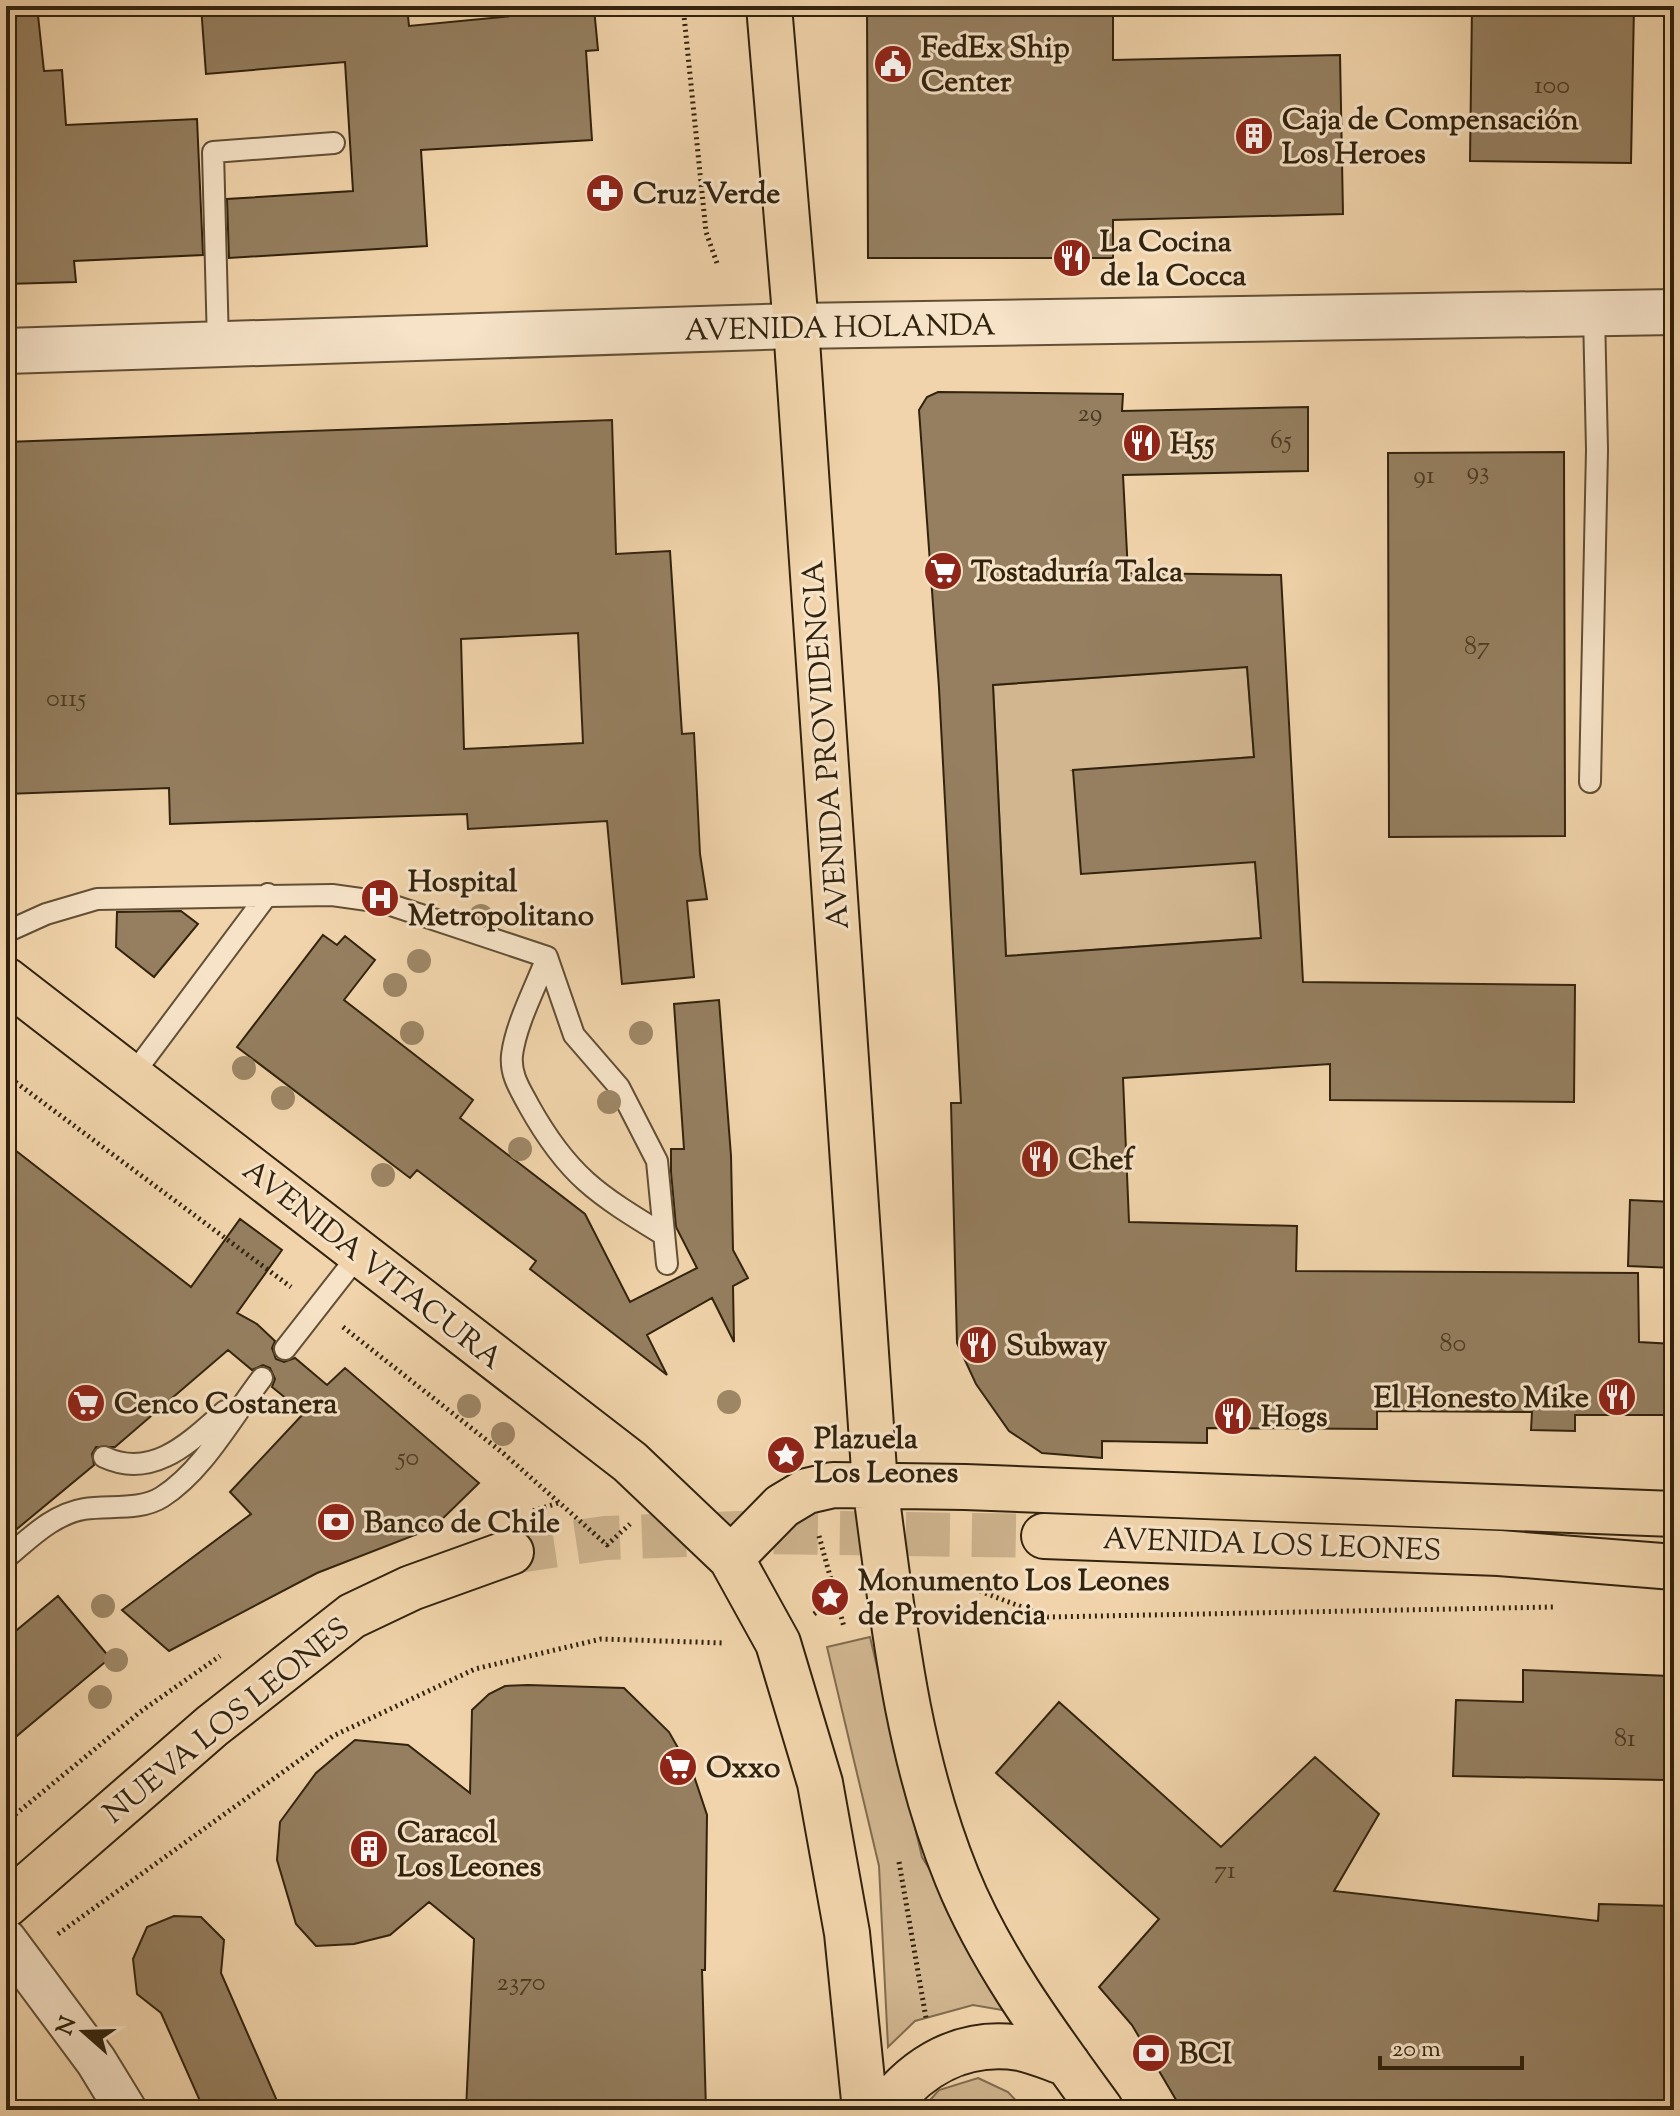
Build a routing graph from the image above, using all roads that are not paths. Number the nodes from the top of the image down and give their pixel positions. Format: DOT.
graph roads {
  1 [pos="769,6"];
  2 [pos="334,143"];
  3 [pos="1674,312"];
  4 [pos="1594,313"];
  5 [pos="796,326"];
  6 [pos="218,344"];
  7 [pos="6,351"];
  8 [pos="1590,782"];
  9 [pos="268,894"];
  10 [pos="6,932"];
  11 [pos="547,957"];
  12 [pos="6,980"];
  13 [pos="131,1077"];
  14 [pos="664,1235"];
  15 [pos="360,1253"];
  16 [pos="667,1264"];
  17 [pos="285,1349"];
  18 [pos="104,1457"];
  19 [pos="875,1485"];
  20 [pos="1674,1514"];
  21 [pos="1044,1536"];
  22 [pos="1674,1546"];
  23 [pos="511,1552"];
  24 [pos="1499,1553"];
  25 [pos="6,1558"];
  26 [pos="731,1558"];
  27 [pos="1674,1567"];
  28 [pos="6,1905"];
  29 [pos="14,1950"];
  30 [pos="1068,2064"];
  31 [pos="126,2110"];
  32 [pos="865,2110"];
  33 [pos="884,2110"];
  34 [pos="1101,2110"];
  1 -- 5 [label="main road, AVENIDA PROVIDENCIA"];
  2 -- 6 [label="lane"];
  3 -- 4 [label="street, AVENIDA HOLANDA"];
  4 -- 5 [label="street, AVENIDA HOLANDA"];
  4 -- 8 [label="lane"];
  5 -- 6 [label="street, AVENIDA HOLANDA"];
  5 -- 19 [label="main road, AVENIDA PROVIDENCIA"];
  6 -- 7 [label="street, AVENIDA HOLANDA"];
  9 -- 10 [label="lane"];
  9 -- 11 [label="lane"];
  9 -- 13 [label="lane"];
  11 -- 14 [label="lane"];
  11 -- 14 [label="lane"];
  12 -- 13 [label="main road, AVENIDA VITACURA"];
  13 -- 15 [label="main road, AVENIDA VITACURA"];
  14 -- 16 [label="lane"];
  15 -- 17 [label="lane"];
  15 -- 26 [label="main road, AVENIDA VITACURA"];
  18 -- 25 [label="lane"];
  19 -- 20 [label="main road"];
  19 -- 26 [label="main road"];
  19 -- 30 [label="main road, AVENIDA PROVIDENCIA"];
  21 -- 24 [label="main road, AVENIDA LOS LEONES"];
  22 -- 24 [label="main road, AVENIDA LOS LEONES"];
  23 -- 28 [label="main road, NUEVA LOS LEONES"];
  24 -- 27 [label="main road, AVENIDA LOS LEONES"];
  26 -- 32 [label="main road"];
  29 -- 31 [label="street"];
  30 -- 33 [label="main road"];
  30 -- 34 [label="main road, AVENIDA PROVIDENCIA"];
}
